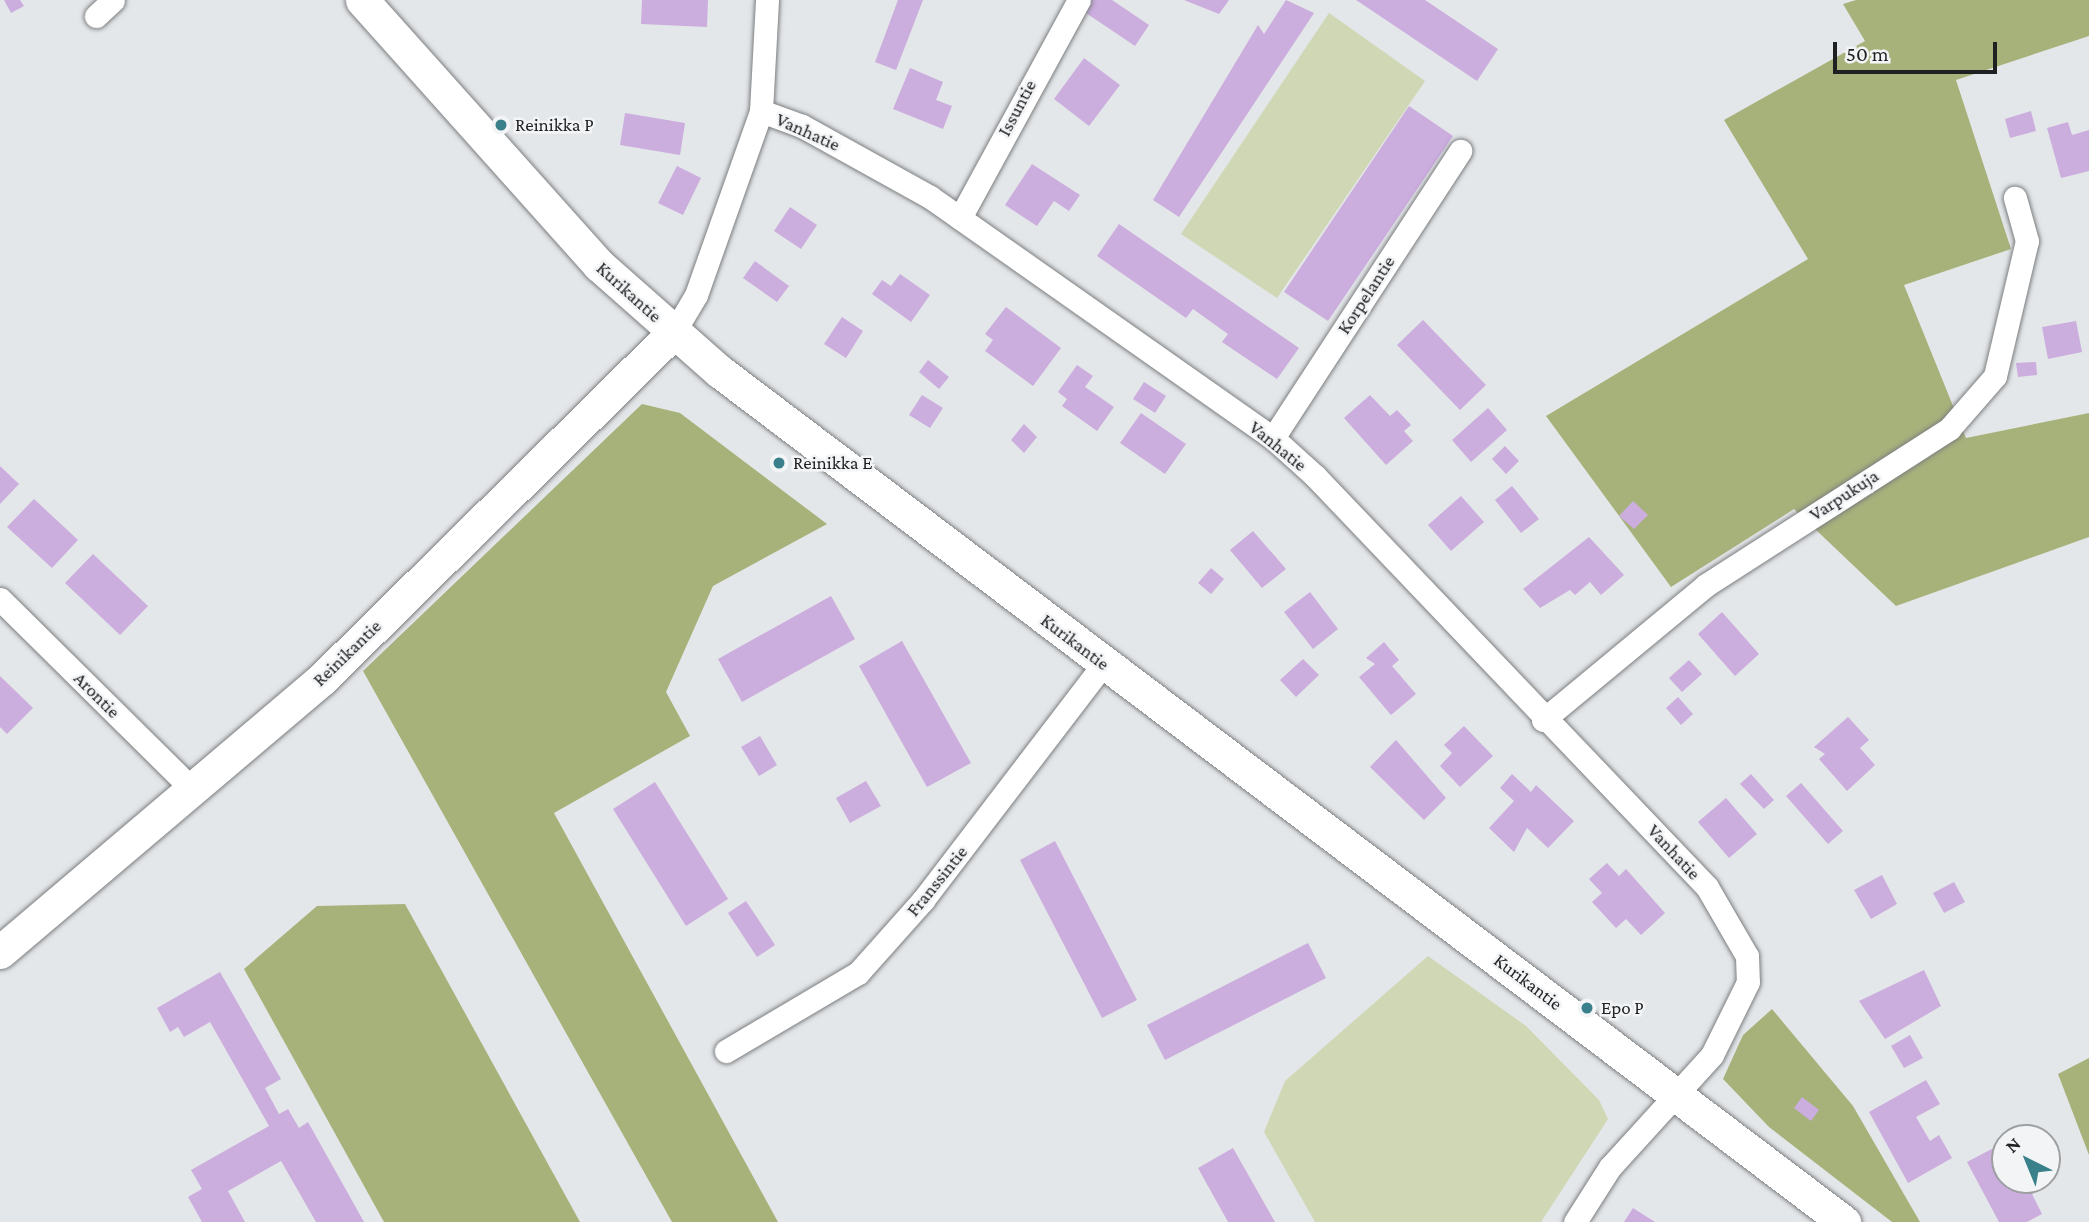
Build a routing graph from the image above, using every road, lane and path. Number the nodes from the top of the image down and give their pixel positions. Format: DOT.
graph roads {
  1 [pos="114,0"];
  2 [pos="362,0"];
  3 [pos="767,0"];
  4 [pos="1079,0"];
  5 [pos="96,16"];
  6 [pos="761,111"];
  7 [pos="1460,151"];
  8 [pos="2015,198"];
  9 [pos="960,218"];
  10 [pos="674,332"];
  11 [pos="1273,438"];
  12 [pos="0,599"];
  13 [pos="1104,663"];
  14 [pos="1543,720"];
  15 [pos="194,791"];
  16 [pos="0,952"];
  17 [pos="726,1051"];
  18 [pos="1675,1093"];
  19 [pos="1575,1222"];
  20 [pos="1844,1222"];
  1 -- 5 [label="street"];
  2 -- 10 [label="street, Kurikantie"];
  3 -- 6 [label="street"];
  4 -- 9 [label="street, Issuntie"];
  6 -- 9 [label="street, Vanhatie"];
  6 -- 10 [label="street, Vanhatie"];
  7 -- 11 [label="street, Korpelantie"];
  8 -- 14 [label="street, Varpukuja"];
  9 -- 11 [label="street, Vanhatie"];
  10 -- 13 [label="street, Kurikantie"];
  10 -- 15 [label="street, Reinikantie"];
  11 -- 14 [label="street, Vanhatie"];
  12 -- 15 [label="street, Arontie"];
  13 -- 17 [label="street, Franssintie"];
  13 -- 18 [label="street, Kurikantie"];
  14 -- 18 [label="street, Vanhatie"];
  15 -- 16 [label="street, Reinikantie"];
  18 -- 19 [label="street, Vanhatie"];
  18 -- 20 [label="street, Kurikantie"];
}
